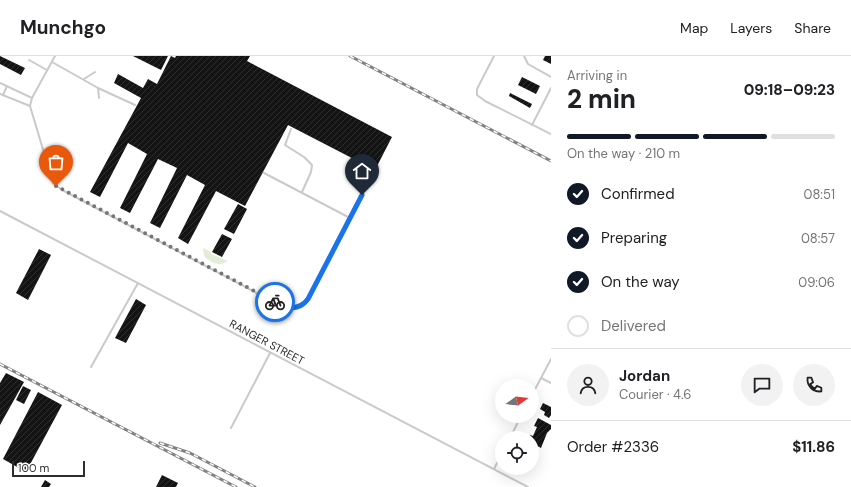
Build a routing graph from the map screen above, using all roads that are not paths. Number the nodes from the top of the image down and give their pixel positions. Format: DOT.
graph roads {
  1 [pos="55,56"];
  2 [pos="494,56"];
  3 [pos="524,56"];
  4 [pos="29,60"];
  5 [pos="52,62"];
  6 [pos="47,70"];
  7 [pos="95,72"];
  8 [pos="551,77"];
  9 [pos="83,79"];
  10 [pos="0,83"];
  11 [pos="7,86"];
  12 [pos="98,88"];
  13 [pos="551,88"];
  14 [pos="1,94"];
  15 [pos="32,98"];
  16 [pos="99,98"];
  17 [pos="135,105"];
  18 [pos="30,106"];
  19 [pos="532,125"];
  20 [pos="291,128"];
  21 [pos="551,134"];
  22 [pos="264,173"];
  23 [pos="302,192"];
  24 [pos="362,195"];
  25 [pos="0,211"];
  26 [pos="350,218"];
  27 [pos="138,283"];
  28 [pos="270,353"];
  29 [pos="551,359"];
  30 [pos="91,367"];
  31 [pos="541,378"];
  32 [pos="539,382"];
  33 [pos="551,383"];
  34 [pos="231,428"];
  35 [pos="494,469"];
  36 [pos="528,487"];
  1 -- 5 [label="lane"];
  2 -- 19 [label="lane"];
  3 -- 8 [label="lane"];
  4 -- 6 [label="lane"];
  5 -- 6 [label="lane"];
  5 -- 9 [label="lane"];
  6 -- 15 [label="lane"];
  7 -- 9 [label="lane"];
  9 -- 12 [label="lane"];
  10 -- 11 [label="lane"];
  11 -- 14 [label="lane"];
  11 -- 15 [label="lane"];
  12 -- 16 [label="lane"];
  12 -- 17 [label="lane"];
  13 -- 19 [label="lane"];
  14 -- 18 [label="lane"];
  15 -- 18 [label="lane"];
  18 -- 26 [label="lane"];
  19 -- 21 [label="lane"];
  20 -- 23 [label="lane"];
  22 -- 23 [label="lane"];
  23 -- 26 [label="lane"];
  24 -- 26 [label="lane"];
  25 -- 27 [label="lane, RANGER STREET"];
  27 -- 28 [label="lane, RANGER STREET"];
  27 -- 30 [label="lane"];
  28 -- 34 [label="lane"];
  28 -- 35 [label="lane, RANGER STREET"];
  29 -- 31 [label="lane"];
  31 -- 32 [label="lane"];
  31 -- 33 [label="lane"];
  35 -- 36 [label="lane, RANGER STREET"];
}
